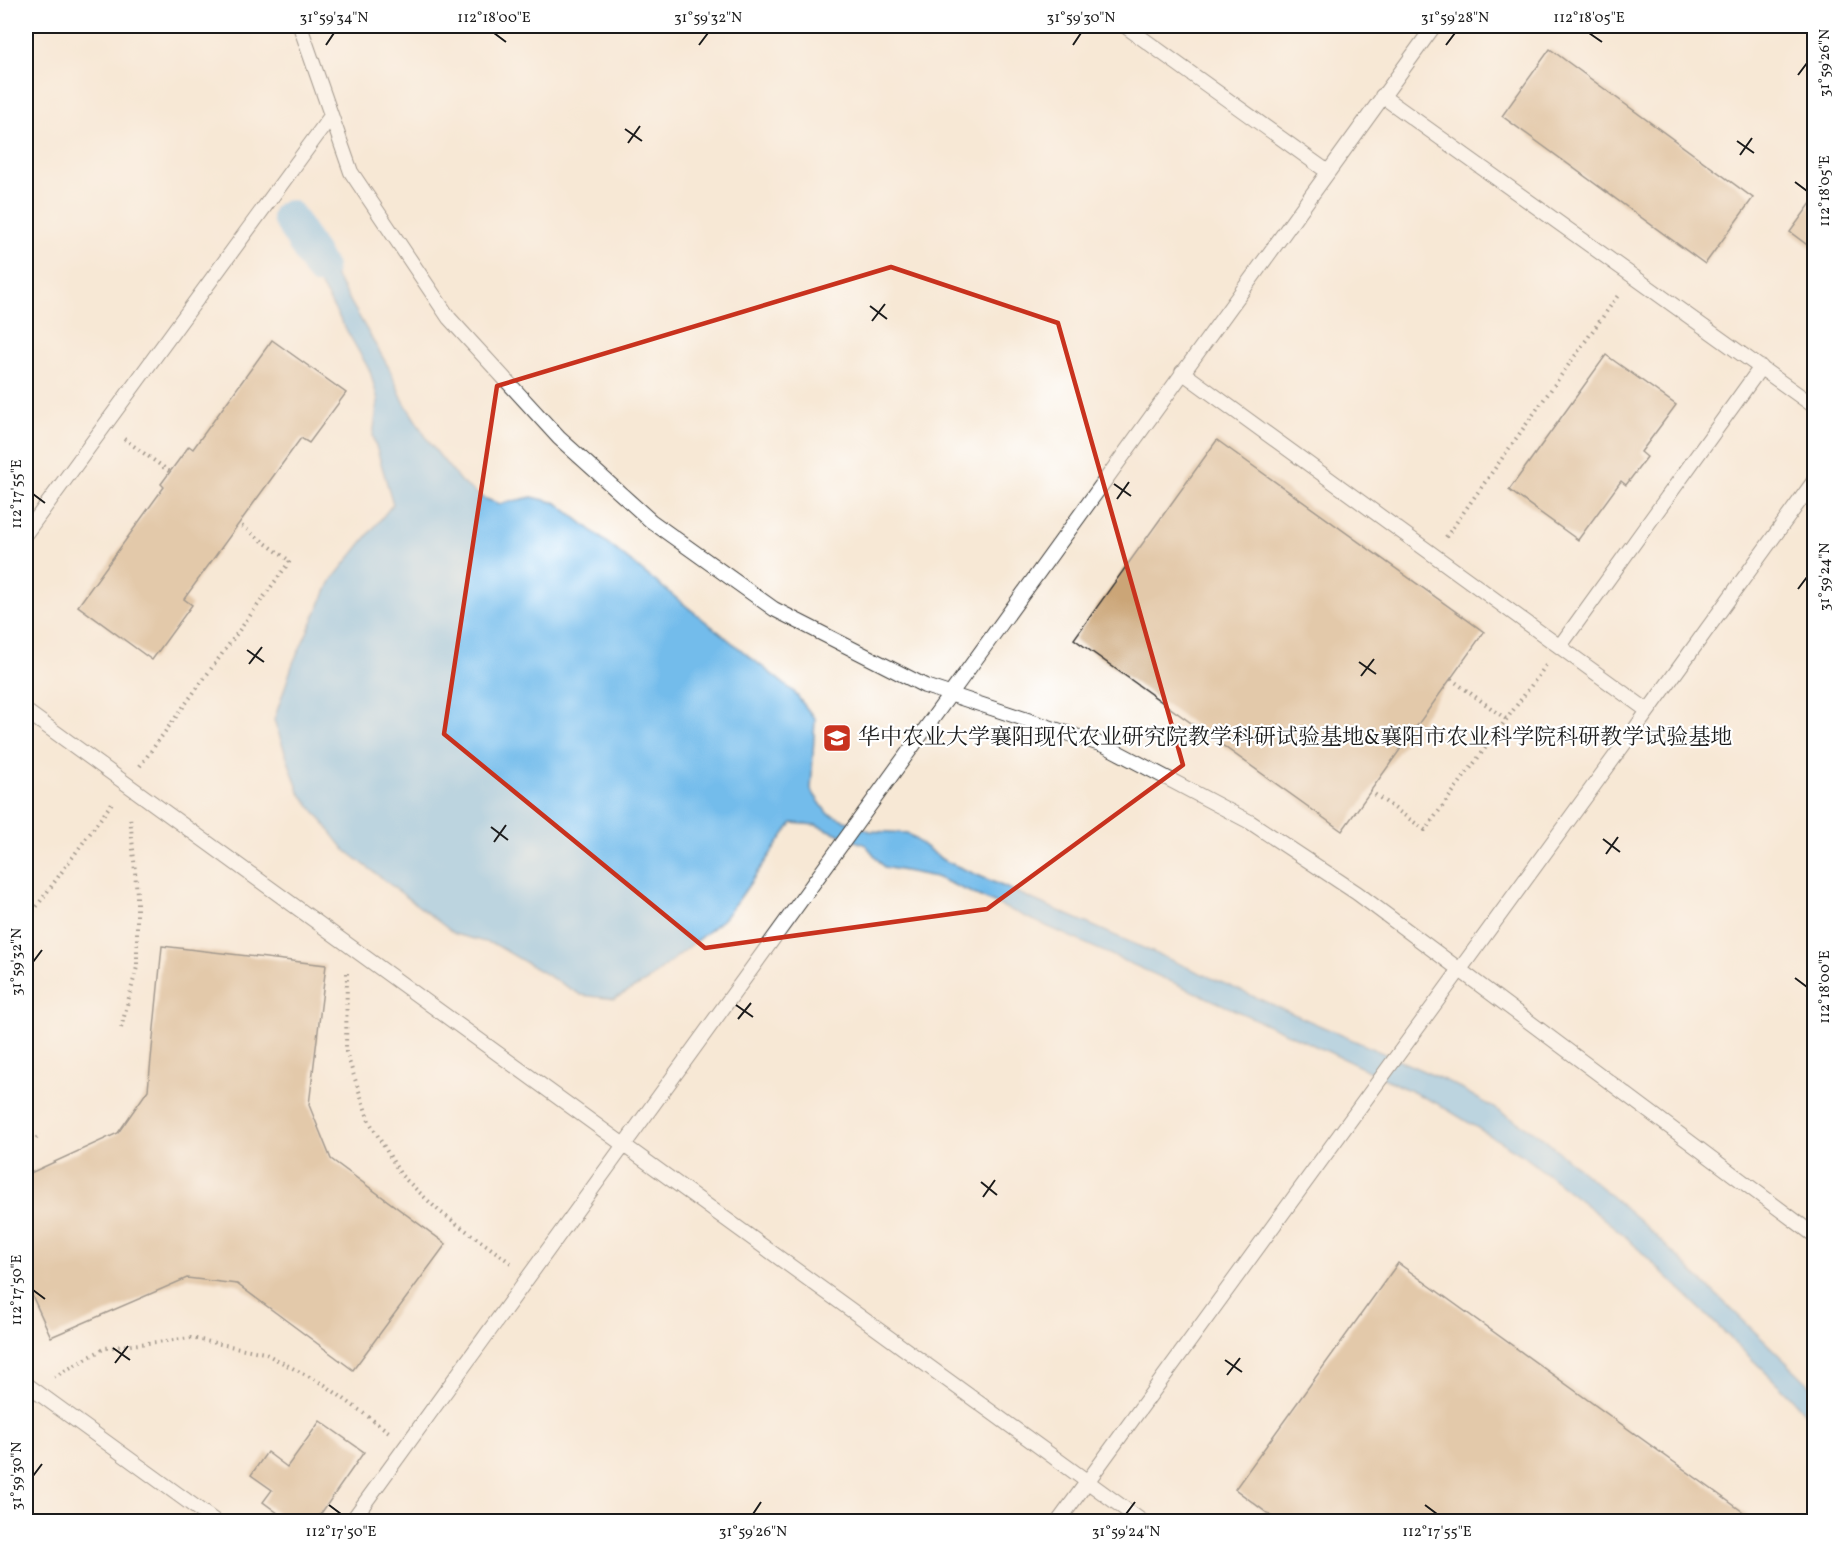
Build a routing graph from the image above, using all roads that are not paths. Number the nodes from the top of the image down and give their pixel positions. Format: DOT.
graph roads {
  1 [pos="300,26"];
  2 [pos="1125,26"];
  3 [pos="1434,26"];
  4 [pos="1382,96"];
  5 [pos="331,116"];
  6 [pos="1328,172"];
  7 [pos="1761,367"];
  8 [pos="1182,372"];
  9 [pos="1815,406"];
  10 [pos="1815,481"];
  11 [pos="26,533"];
  12 [pos="1560,646"];
  13 [pos="949,694"];
  14 [pos="26,711"];
  15 [pos="1648,711"];
  16 [pos="1459,969"];
  17 [pos="623,1144"];
  18 [pos="1815,1235"];
  19 [pos="29,1387"];
  20 [pos="1088,1481"];
  21 [pos="216,1521"];
  22 [pos="351,1521"];
  23 [pos="1058,1521"];
  24 [pos="1143,1521"];
  1 -- 5 [label="lane"];
  2 -- 6 [label="lane"];
  3 -- 4 [label="lane"];
  4 -- 6 [label="lane"];
  4 -- 7 [label="lane"];
  5 -- 11 [label="lane"];
  5 -- 13 [label="lane"];
  6 -- 8 [label="lane"];
  7 -- 9 [label="lane"];
  7 -- 12 [label="lane"];
  8 -- 12 [label="lane"];
  8 -- 13 [label="lane"];
  10 -- 15 [label="lane"];
  12 -- 15 [label="lane"];
  13 -- 16 [label="lane"];
  13 -- 17 [label="lane"];
  14 -- 17 [label="lane"];
  15 -- 16 [label="lane"];
  16 -- 18 [label="lane"];
  16 -- 20 [label="lane"];
  17 -- 20 [label="lane"];
  17 -- 22 [label="lane"];
  19 -- 21 [label="lane"];
  20 -- 23 [label="lane"];
  20 -- 24 [label="lane"];
}
